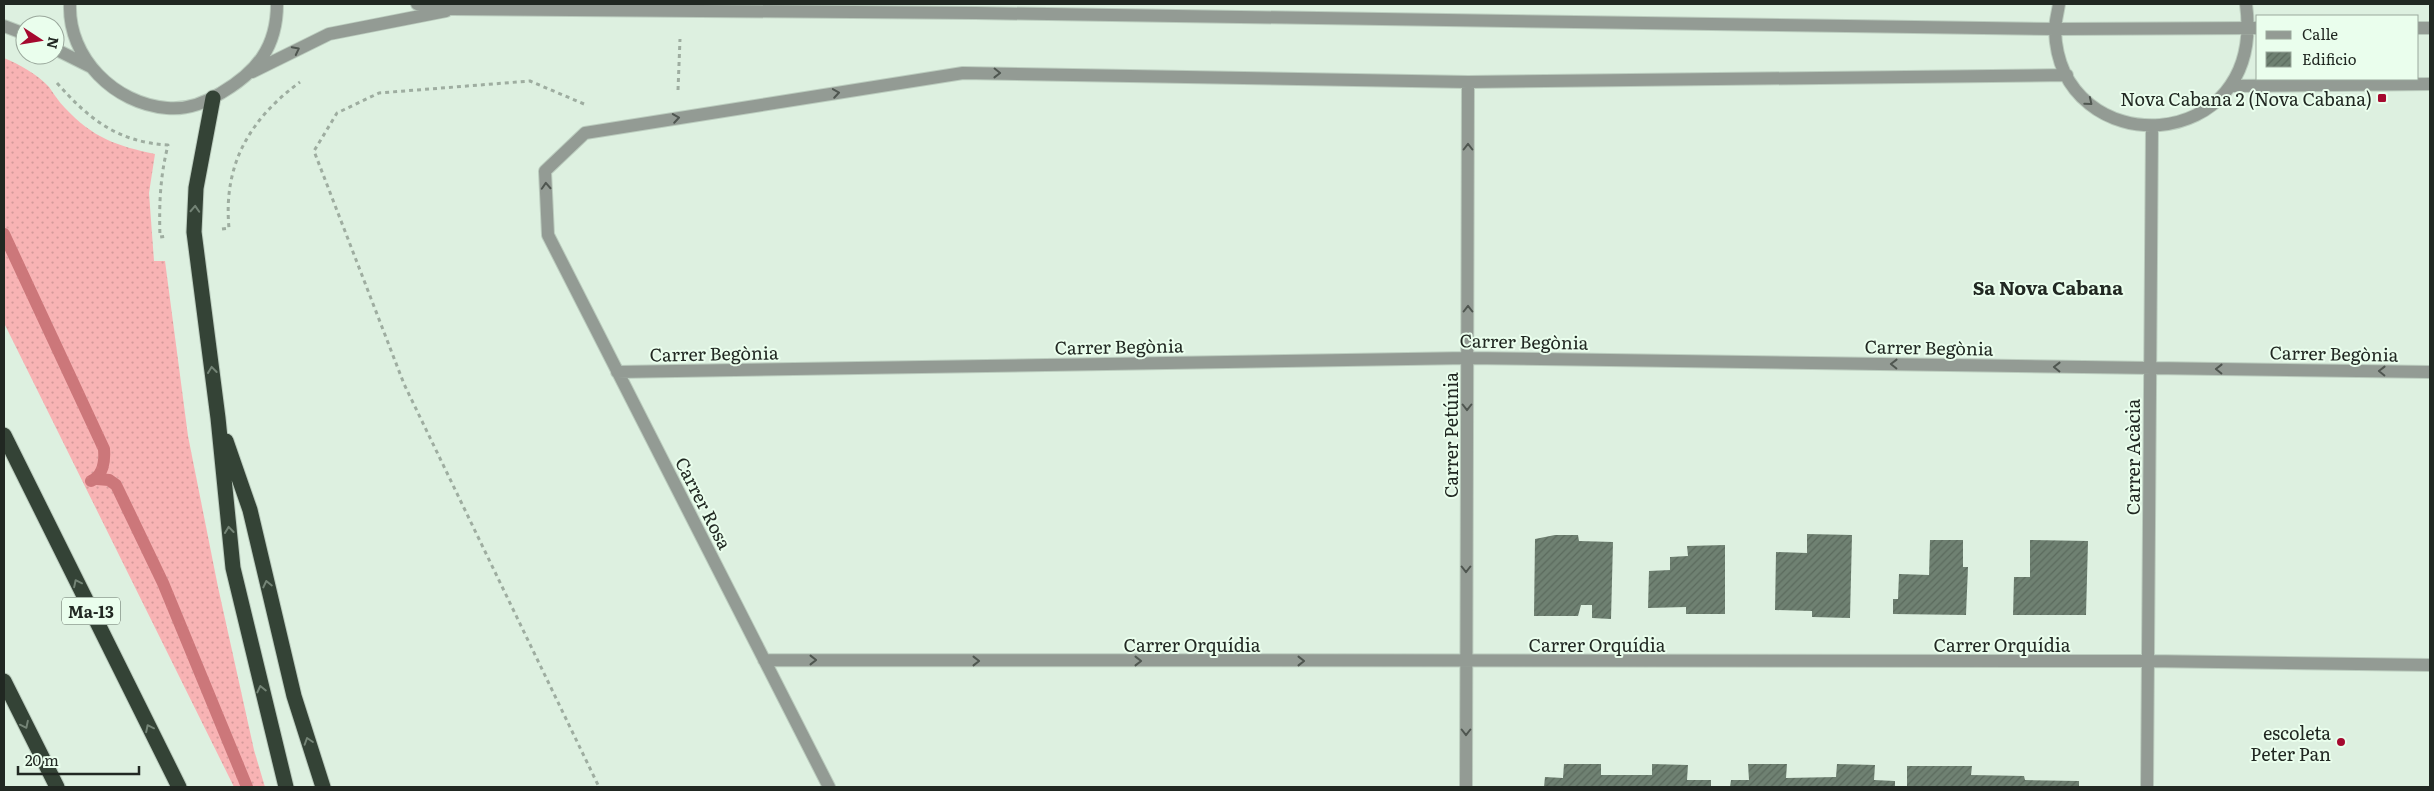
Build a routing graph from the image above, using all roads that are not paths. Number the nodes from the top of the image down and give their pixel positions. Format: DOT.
graph roads {
  1 [pos="70,4"];
  2 [pos="277,4"];
  3 [pos="418,4"];
  4 [pos="2059,4"];
  5 [pos="2246,4"];
  6 [pos="453,9"];
  7 [pos="2253,28"];
  8 [pos="2055,29"];
  9 [pos="65,54"];
  10 [pos="91,67"];
  11 [pos="252,72"];
  12 [pos="2067,75"];
  13 [pos="1468,82"];
  14 [pos="2430,84"];
  15 [pos="2231,86"];
  16 [pos="213,98"];
  17 [pos="2152,126"];
  18 [pos="1468,358"];
  19 [pos="2150,368"];
  20 [pos="617,372"];
  21 [pos="2430,372"];
  22 [pos="218,418"];
  23 [pos="4,436"];
  24 [pos="764,660"];
  25 [pos="2148,661"];
  26 [pos="1466,662"];
  27 [pos="2430,665"];
  28 [pos="4,681"];
  29 [pos="57,787"];
  30 [pos="179,787"];
  31 [pos="286,787"];
  32 [pos="323,787"];
  33 [pos="829,787"];
  34 [pos="1466,787"];
  35 [pos="2147,787"];
  1 -- 10 [label="street"];
  2 -- 11 [label="street"];
  3 -- 6 [label="street"];
  4 -- 8 [label="street"];
  5 -- 7 [label="street"];
  6 -- 8 [label="street"];
  11 -- 6 [label="street, one-way"];
  7 -- 8 [label="street"];
  7 -- 15 [label="street"];
  8 -- 12 [label="street"];
  9 -- 10 [label="street"];
  10 -- 16 [label="street"];
  11 -- 16 [label="street"];
  12 -- 13 [label="street"];
  12 -- 17 [label="street, one-way"];
  18 -- 13 [label="street, Carrer Petúnia, one-way"];
  20 -- 13 [label="street, Carrer Rosa, one-way"];
  14 -- 15 [label="street"];
  15 -- 17 [label="street"];
  22 -- 16 [label="highway, one-way"];
  17 -- 19 [label="street, Carrer Acàcia"];
  19 -- 18 [label="street, Carrer Begònia, one-way"];
  18 -- 20 [label="street, Carrer Begònia"];
  18 -- 26 [label="street, Carrer Petúnia, one-way"];
  21 -- 19 [label="street, Carrer Begònia, one-way"];
  19 -- 25 [label="street, Carrer Acàcia"];
  20 -- 24 [label="street, Carrer Rosa"];
  31 -- 22 [label="highway, one-way"];
  32 -- 22 [label="highway, one-way"];
  30 -- 23 [label="highway, Ma-13, one-way"];
  24 -- 26 [label="street, Carrer Orquídia, one-way"];
  24 -- 33 [label="street, Carrer Rosa"];
  25 -- 26 [label="street, Carrer Orquídia"];
  25 -- 27 [label="street, Carrer Orquídia"];
  25 -- 35 [label="street, Carrer Acàcia"];
  26 -- 34 [label="street, Carrer Petúnia, one-way"];
  28 -- 29 [label="highway, one-way"];
}
